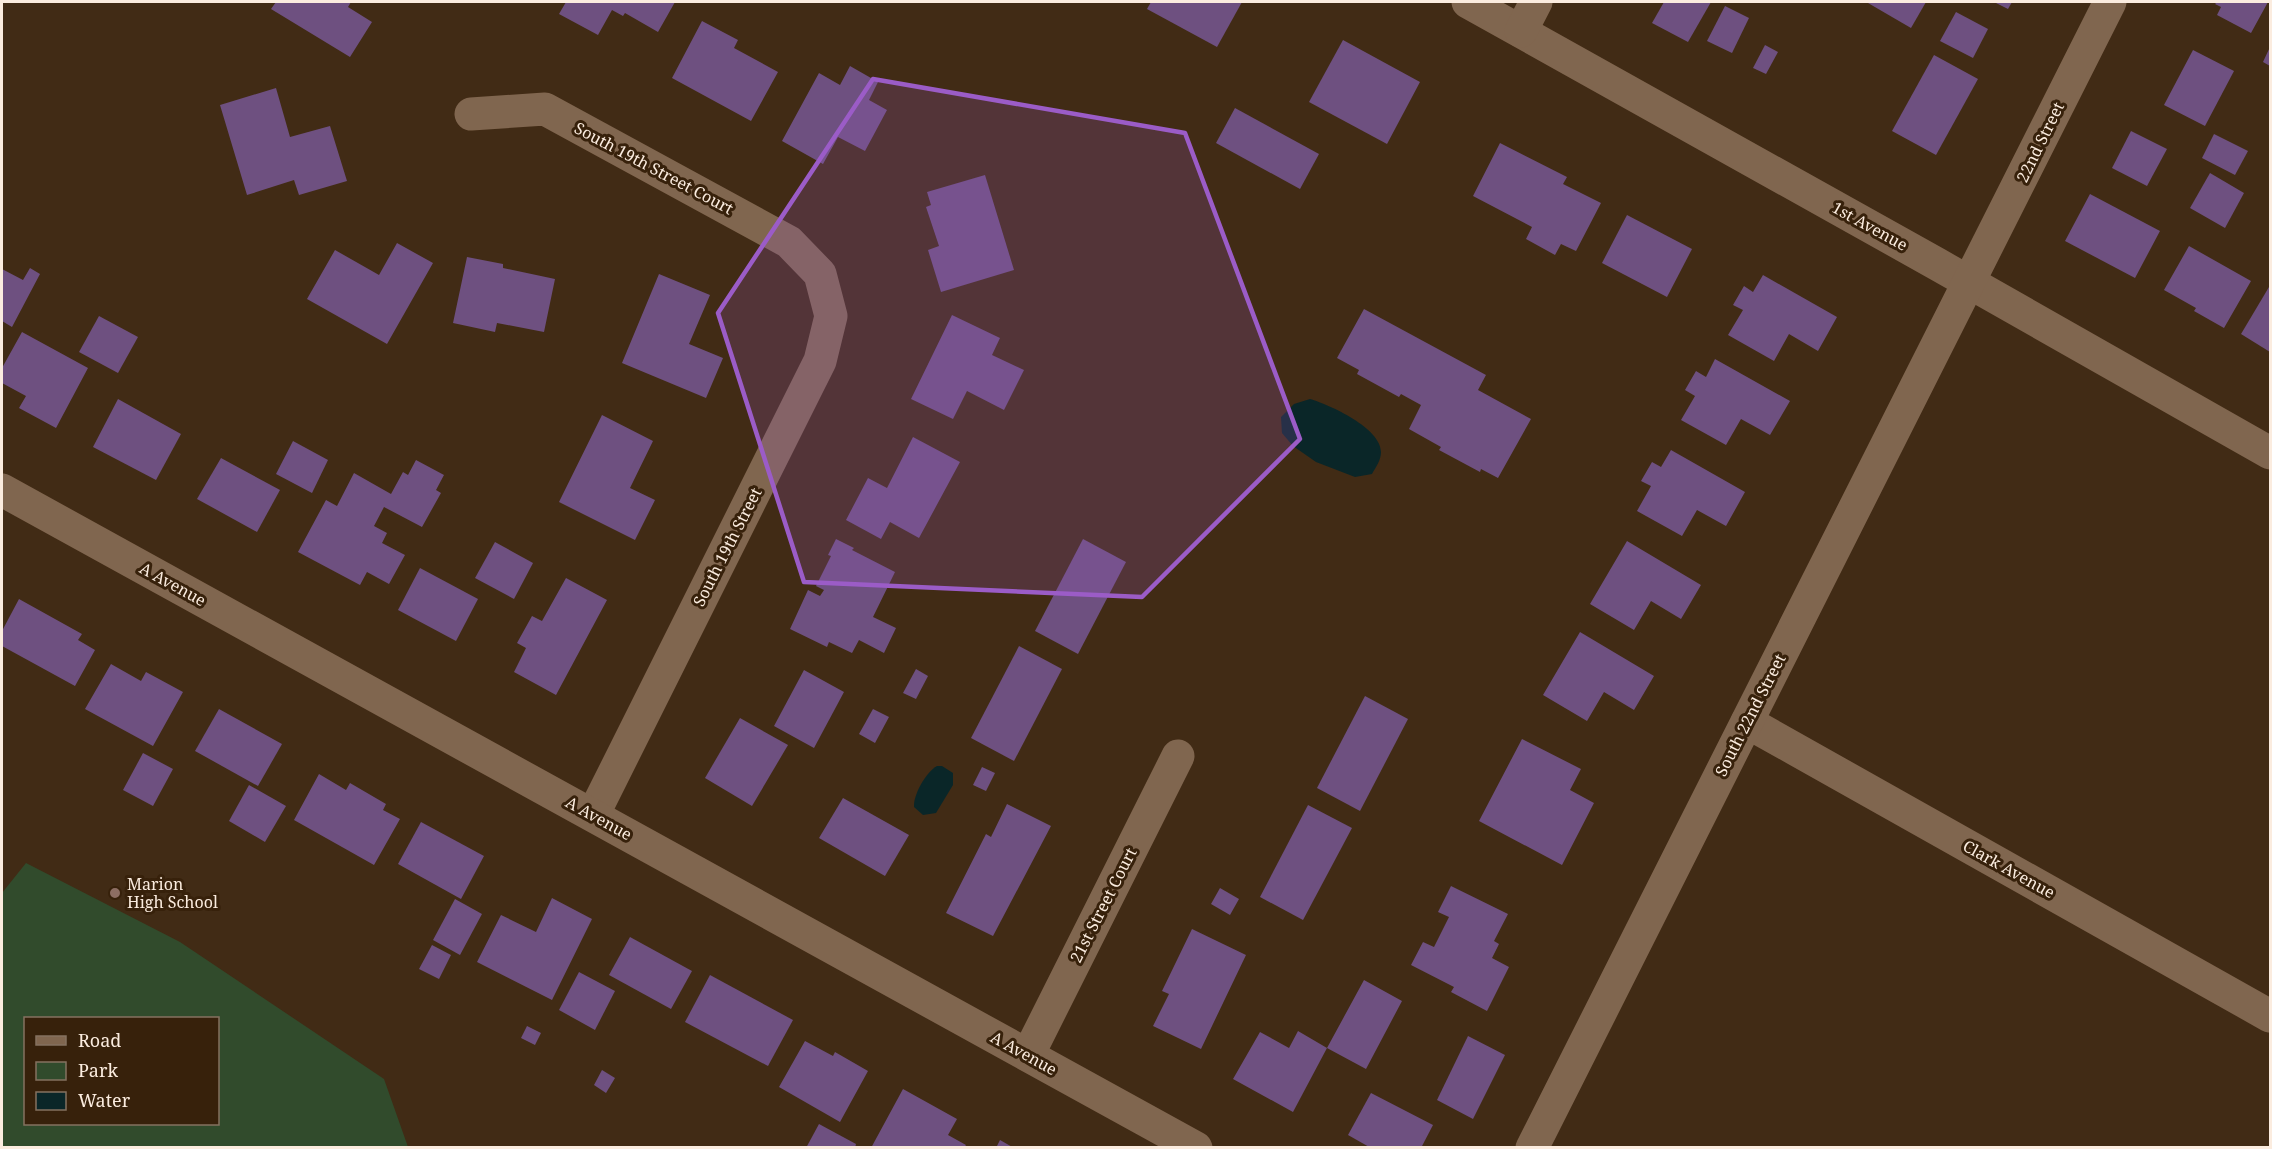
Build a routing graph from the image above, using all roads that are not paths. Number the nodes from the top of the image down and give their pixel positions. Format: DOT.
graph roads {
  1 [pos="1468,2"];
  2 [pos="1536,2"];
  3 [pos="2110,2"];
  4 [pos="1521,31"];
  5 [pos="471,114"];
  6 [pos="820,274"];
  7 [pos="1970,282"];
  8 [pos="2271,453"];
  9 [pos="2,490"];
  10 [pos="1747,722"];
  11 [pos="1179,756"];
  12 [pos="593,815"];
  13 [pos="2271,1016"];
  14 [pos="1028,1054"];
  15 [pos="1196,1148"];
  16 [pos="1532,1148"];
  1 -- 4 [label="street, 1st Avenue"];
  2 -- 4 [label="street"];
  3 -- 7 [label="street, 22nd Street"];
  4 -- 7 [label="street, 1st Avenue"];
  5 -- 6 [label="street, South 19th Street Court"];
  6 -- 12 [label="street, South 19th Street"];
  7 -- 8 [label="street, 1st Avenue"];
  7 -- 10 [label="street, South 22nd Street"];
  9 -- 12 [label="street, A Avenue"];
  10 -- 13 [label="street, Clark Avenue"];
  10 -- 16 [label="street, South 22nd Street"];
  11 -- 14 [label="street, 21st Street Court"];
  12 -- 14 [label="street, A Avenue"];
  14 -- 15 [label="street, A Avenue"];
}
